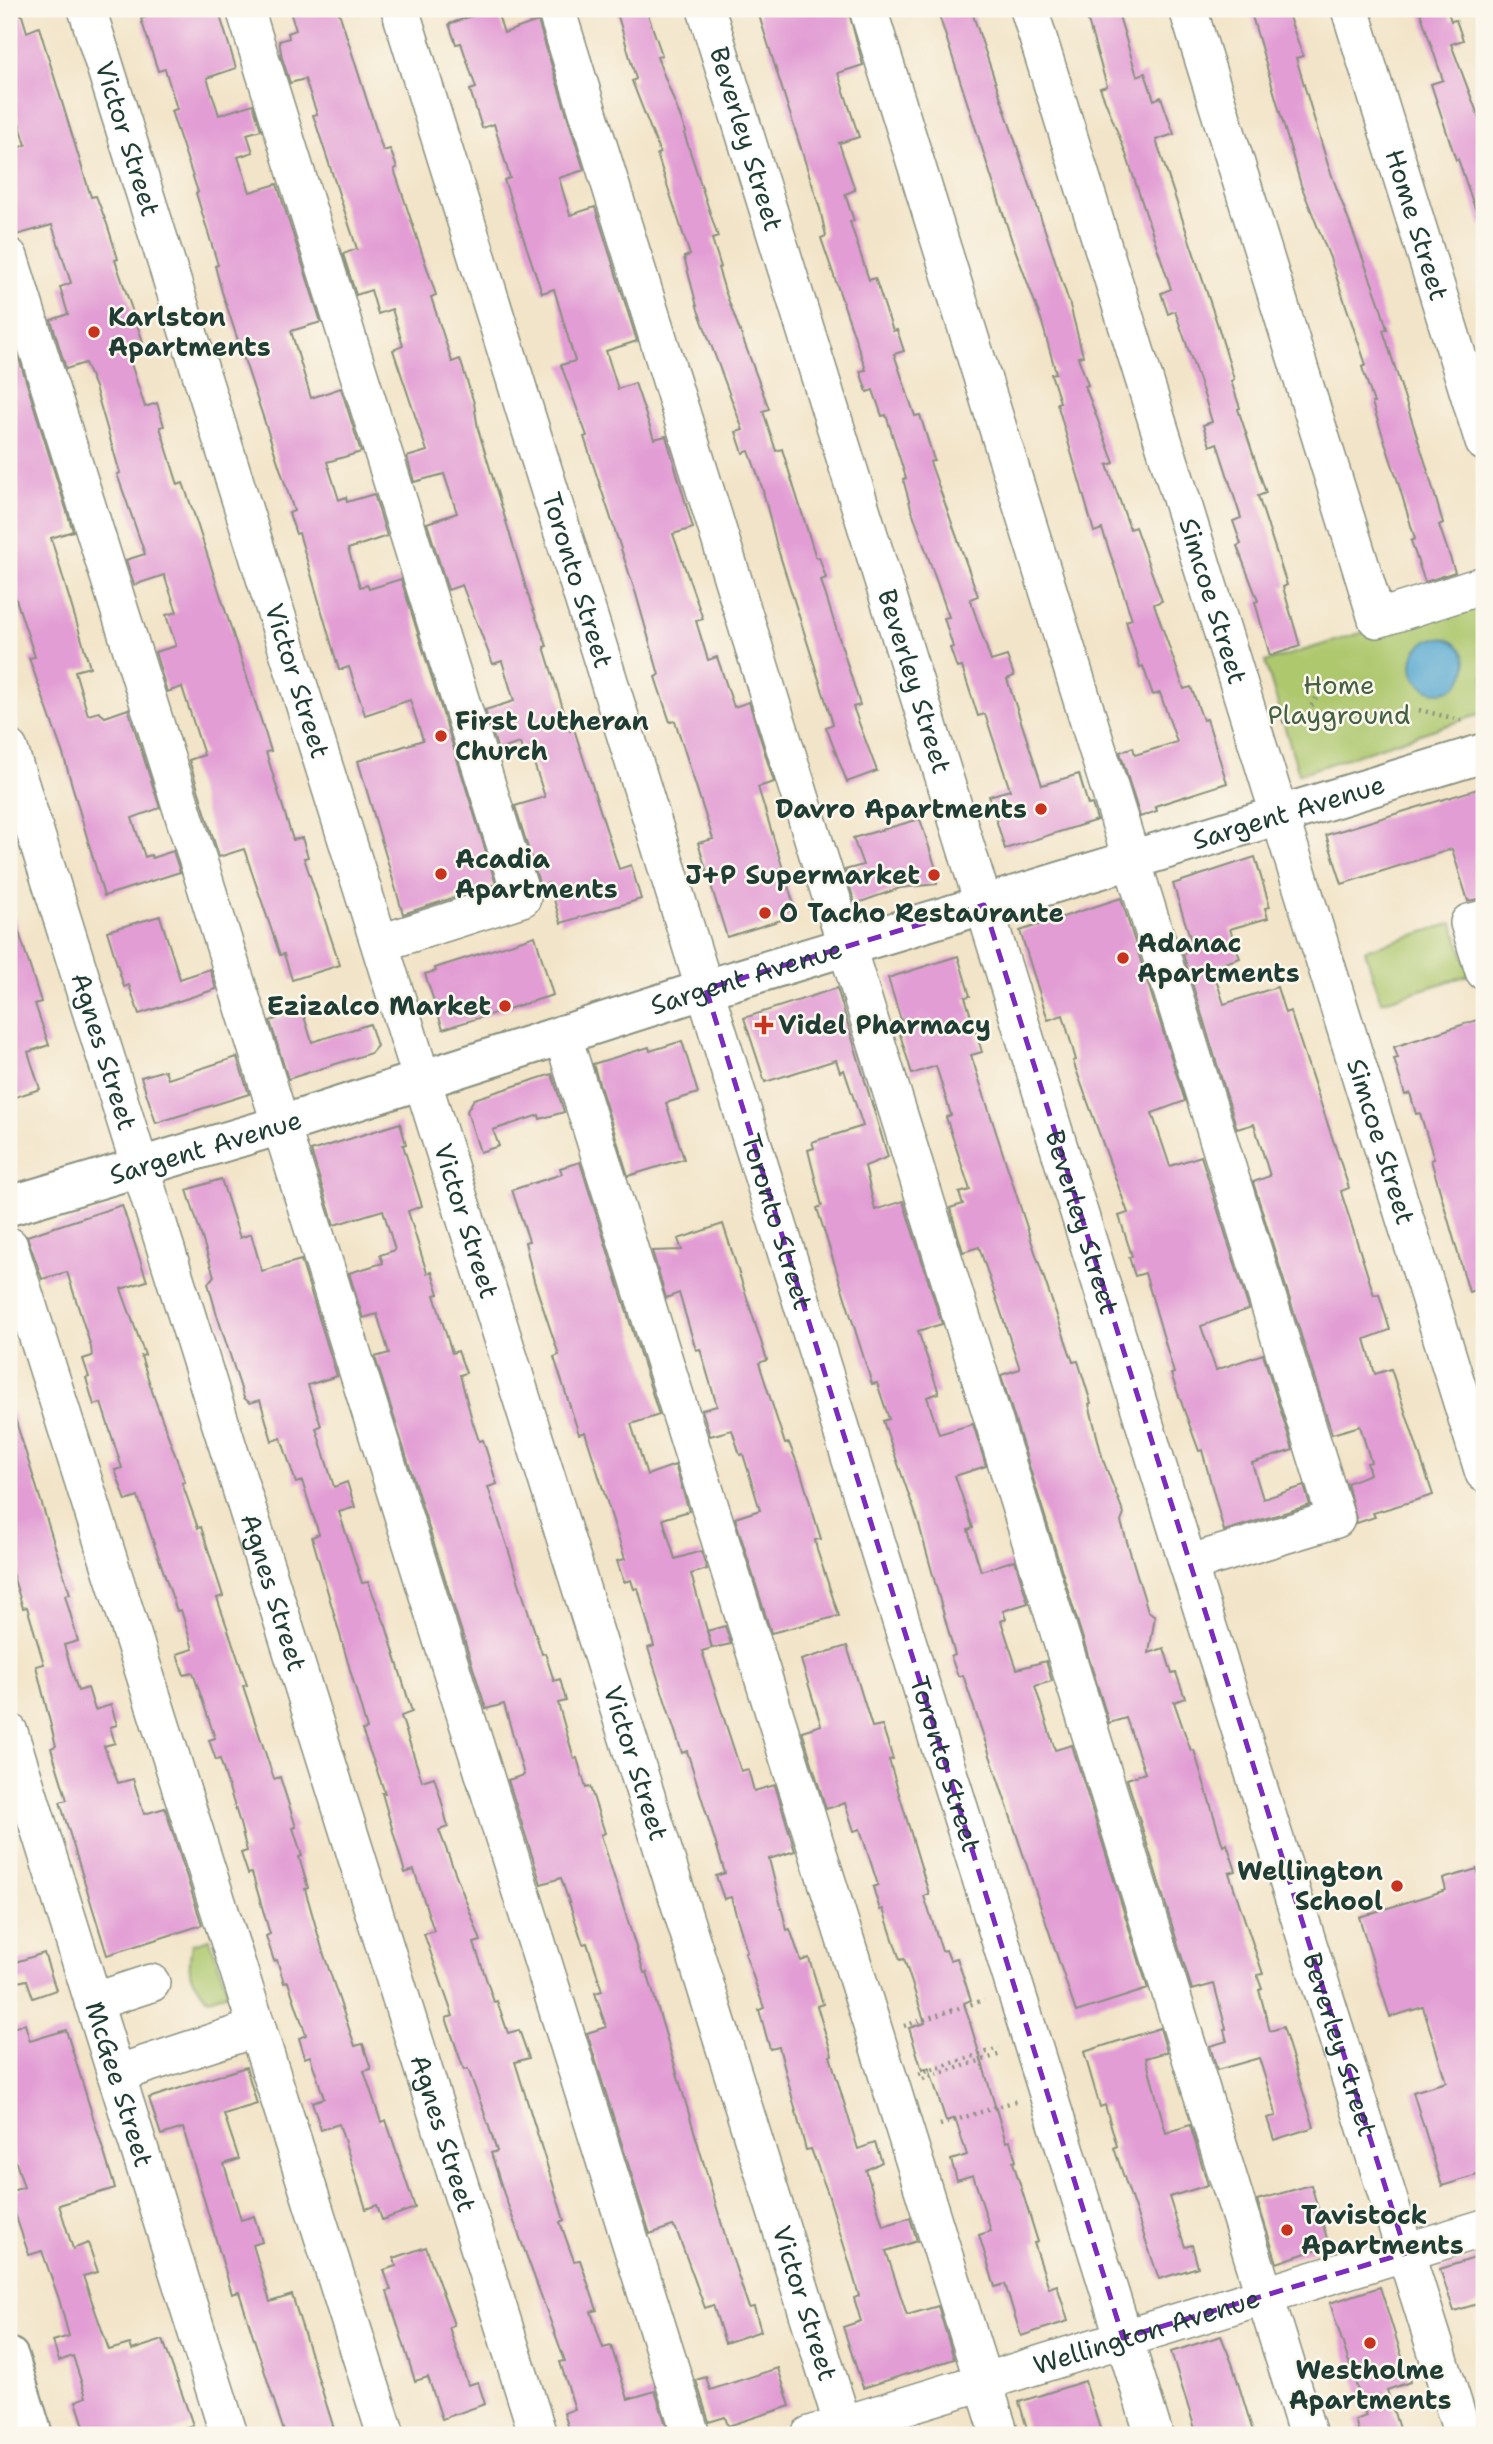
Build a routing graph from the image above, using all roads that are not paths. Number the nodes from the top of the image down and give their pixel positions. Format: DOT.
graph roads {
  1 [pos="87,9"];
  2 [pos="245,9"];
  3 [pos="400,9"];
  4 [pos="556,9"];
  5 [pos="706,9"];
  6 [pos="868,9"];
  7 [pos="1029,9"];
  8 [pos="1188,9"];
  9 [pos="1350,9"];
  10 [pos="9,257"];
  11 [pos="1484,442"];
  12 [pos="1484,585"];
  13 [pos="9,749"];
  14 [pos="1484,753"];
  15 [pos="1281,816"];
  16 [pos="1133,860"];
  17 [pos="984,905"];
  18 [pos="1484,919"];
  19 [pos="382,943"];
  20 [pos="848,947"];
  21 [pos="1484,971"];
  22 [pos="706,989"];
  23 [pos="562,1034"];
  24 [pos="422,1079"];
  25 [pos="281,1125"];
  26 [pos="139,1165"];
  27 [pos="9,1206"];
  28 [pos="9,1246"];
  29 [pos="1484,1473"];
  30 [pos="1188,1564"];
  31 [pos="9,1732"];
  32 [pos="151,1983"];
  33 [pos="93,2002"];
  34 [pos="257,2028"];
  35 [pos="116,2074"];
  36 [pos="1484,2228"];
  37 [pos="1406,2253"];
  38 [pos="1264,2297"];
  39 [pos="1123,2338"];
  40 [pos="9,2357"];
  41 [pos="983,2382"];
  42 [pos="833,2432"];
  43 [pos="33,2435"];
  44 [pos="229,2435"];
  45 [pos="386,2435"];
  46 [pos="538,2435"];
  47 [pos="691,2435"];
  48 [pos="1000,2435"];
  49 [pos="1154,2435"];
  50 [pos="1308,2435"];
  51 [pos="1463,2435"];
  1 -- 19 [label="street, Victor Street"];
  2 -- 19 [label="street"];
  3 -- 22 [label="street, Toronto Street"];
  4 -- 20 [label="street"];
  5 -- 17 [label="street, Beverley Street"];
  6 -- 16 [label="street"];
  7 -- 15 [label="street, Simcoe Street"];
  8 -- 12 [label="street"];
  9 -- 11 [label="street, Home Street"];
  10 -- 25 [label="street"];
  13 -- 26 [label="street, Agnes Street"];
  14 -- 15 [label="main road, Sargent Avenue"];
  15 -- 16 [label="main road, Sargent Avenue"];
  15 -- 29 [label="street, Simcoe Street"];
  16 -- 17 [label="main road, Sargent Avenue"];
  16 -- 30 [label="street"];
  17 -- 20 [label="main road, Sargent Avenue"];
  17 -- 30 [label="street, Beverley Street"];
  18 -- 21 [label="street"];
  19 -- 24 [label="street, Victor Street"];
  20 -- 22 [label="main road, Sargent Avenue"];
  20 -- 38 [label="street"];
  22 -- 23 [label="main road, Sargent Avenue"];
  22 -- 39 [label="street, Toronto Street"];
  23 -- 24 [label="main road, Sargent Avenue"];
  23 -- 41 [label="street"];
  24 -- 25 [label="main road, Sargent Avenue"];
  24 -- 42 [label="street, Victor Street"];
  25 -- 26 [label="main road, Sargent Avenue"];
  25 -- 47 [label="street"];
  26 -- 27 [label="main road, Sargent Avenue"];
  26 -- 46 [label="street, Agnes Street"];
  28 -- 34 [label="street"];
  30 -- 37 [label="street, Beverley Street"];
  31 -- 33 [label="street, McGee Street"];
  32 -- 33 [label="street"];
  33 -- 35 [label="street, McGee Street"];
  34 -- 35 [label="street"];
  34 -- 45 [label="street"];
  35 -- 44 [label="street, McGee Street"];
  36 -- 37 [label="street, Wellington Avenue"];
  37 -- 38 [label="street, Wellington Avenue"];
  37 -- 51 [label="street, Beverley Street"];
  38 -- 39 [label="street, Wellington Avenue"];
  38 -- 50 [label="street"];
  39 -- 41 [label="street, Wellington Avenue"];
  39 -- 49 [label="street, Toronto Street"];
  40 -- 43 [label="main road"];
  41 -- 42 [label="street, Wellington Avenue"];
  41 -- 48 [label="street"];
}
